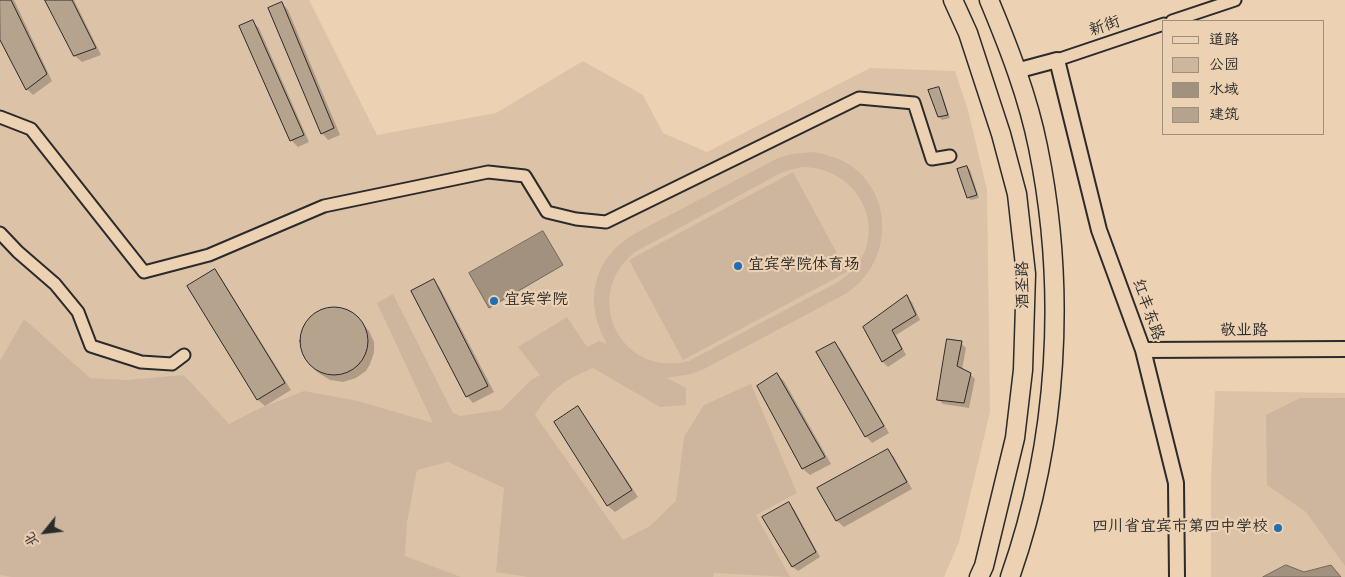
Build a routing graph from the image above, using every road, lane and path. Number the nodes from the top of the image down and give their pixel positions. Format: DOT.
graph roads {
  1 [pos="952,0"];
  2 [pos="990,0"];
  3 [pos="1235,0"];
  4 [pos="1175,20"];
  5 [pos="1162,25"];
  6 [pos="1057,60"];
  7 [pos="1016,71"];
  8 [pos="0,118"];
  9 [pos="950,156"];
  10 [pos="0,233"];
  11 [pos="1345,349"];
  12 [pos="1143,350"];
  13 [pos="184,355"];
  14 [pos="979,577"];
  15 [pos="1010,577"];
  16 [pos="1177,577"];
  1 -- 14 [label="highway, 酒圣路"];
  2 -- 7 [label="highway, 酒圣路"];
  3 -- 4 [label="street"];
  5 -- 6 [label="street, 新街"];
  6 -- 7 [label="street"];
  6 -- 12 [label="street, 红丰东路"];
  7 -- 15 [label="highway, 酒圣路"];
  8 -- 9 [label="street"];
  10 -- 13 [label="street"];
  11 -- 12 [label="street, 敬业路"];
  12 -- 16 [label="street, 红丰东路"];
}
